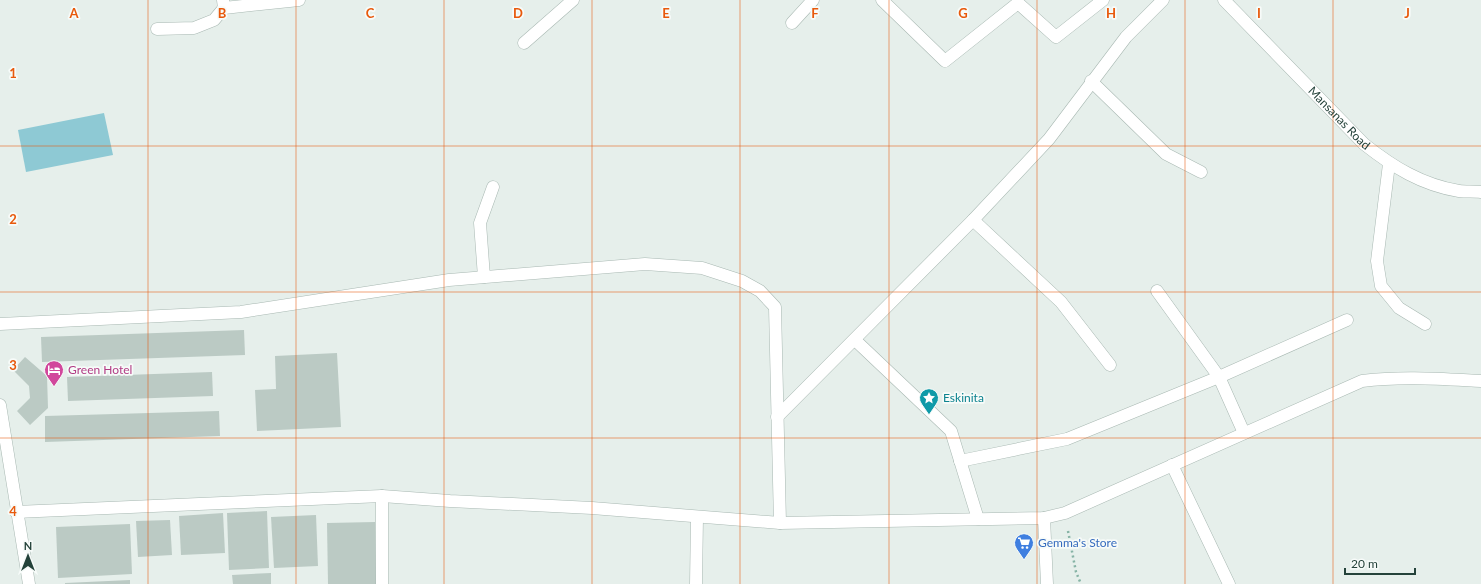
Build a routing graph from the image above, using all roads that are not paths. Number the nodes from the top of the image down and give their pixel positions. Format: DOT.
graph roads {
  1 [pos="299,0"];
  2 [pos="574,0"];
  3 [pos="813,0"];
  4 [pos="882,0"];
  5 [pos="1103,0"];
  6 [pos="1163,0"];
  7 [pos="1224,0"];
  8 [pos="224,4"];
  9 [pos="792,23"];
  10 [pos="156,28"];
  11 [pos="524,42"];
  12 [pos="1091,82"];
  13 [pos="1389,164"];
  14 [pos="1201,172"];
  15 [pos="493,187"];
  16 [pos="1481,192"];
  17 [pos="973,220"];
  18 [pos="484,277"];
  19 [pos="1157,291"];
  20 [pos="1347,320"];
  21 [pos="0,324"];
  22 [pos="1425,324"];
  23 [pos="855,340"];
  24 [pos="1110,365"];
  25 [pos="1220,377"];
  26 [pos="1481,381"];
  27 [pos="0,405"];
  28 [pos="777,417"];
  29 [pos="1244,433"];
  30 [pos="960,461"];
  31 [pos="1172,465"];
  32 [pos="382,496"];
  33 [pos="16,512"];
  34 [pos="697,516"];
  35 [pos="1044,518"];
  36 [pos="978,519"];
  37 [pos="780,523"];
  38 [pos="29,584"];
  39 [pos="382,584"];
  40 [pos="696,584"];
  41 [pos="1047,584"];
  42 [pos="1229,584"];
  1 -- 8 [label="street"];
  2 -- 11 [label="street"];
  3 -- 9 [label="street"];
  4 -- 5 [label="street"];
  6 -- 12 [label="street"];
  7 -- 13 [label="street, Mansanas Road"];
  8 -- 10 [label="street"];
  12 -- 14 [label="street"];
  12 -- 17 [label="street"];
  13 -- 16 [label="street, Mansanas Road"];
  13 -- 22 [label="street"];
  15 -- 18 [label="street"];
  17 -- 23 [label="street"];
  17 -- 24 [label="street"];
  18 -- 21 [label="street"];
  18 -- 28 [label="street"];
  19 -- 25 [label="street"];
  20 -- 25 [label="street"];
  23 -- 28 [label="street"];
  23 -- 30 [label="street"];
  25 -- 29 [label="street"];
  25 -- 30 [label="street"];
  26 -- 29 [label="street"];
  27 -- 33 [label="street"];
  28 -- 37 [label="street"];
  29 -- 31 [label="street"];
  30 -- 36 [label="street"];
  31 -- 35 [label="street"];
  31 -- 42 [label="street"];
  32 -- 33 [label="street"];
  32 -- 34 [label="street"];
  32 -- 39 [label="street"];
  33 -- 38 [label="street"];
  34 -- 37 [label="street"];
  34 -- 40 [label="street"];
  35 -- 36 [label="street"];
  35 -- 41 [label="street"];
  36 -- 37 [label="street"];
}
